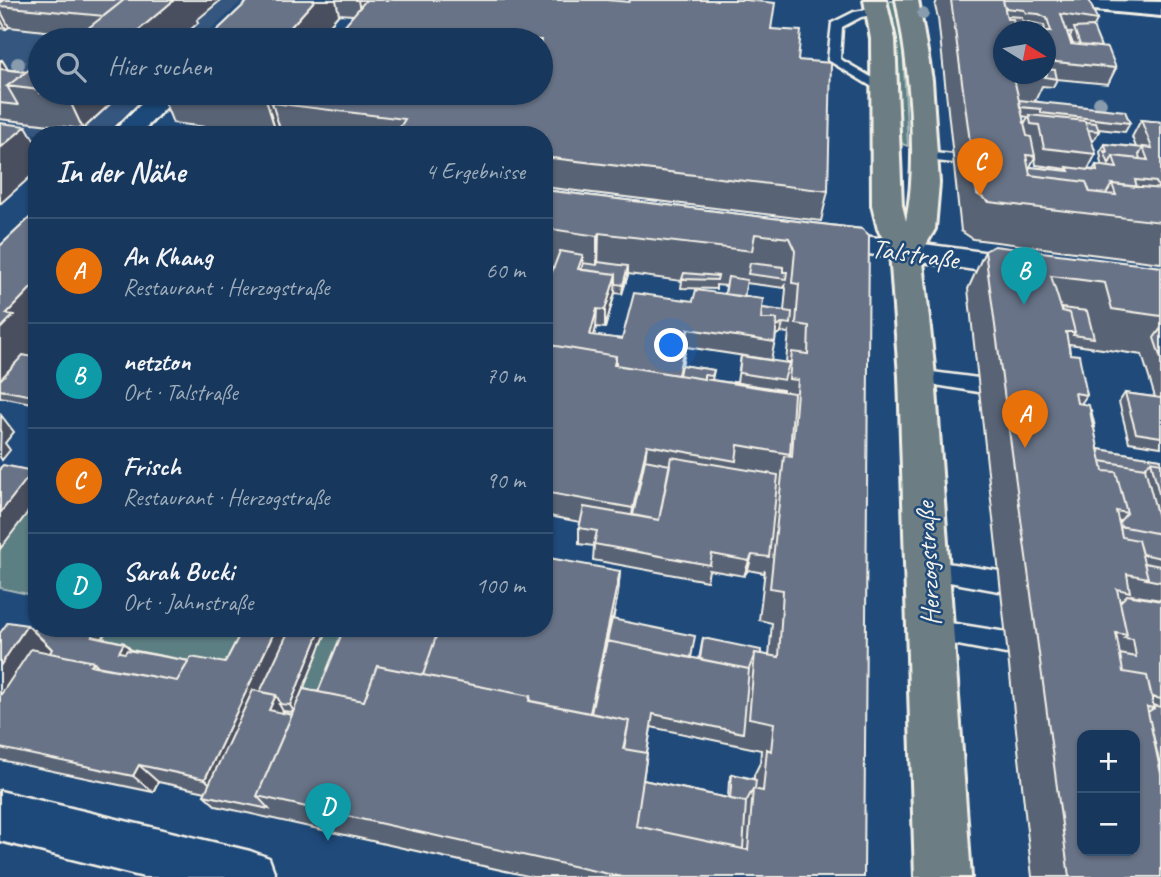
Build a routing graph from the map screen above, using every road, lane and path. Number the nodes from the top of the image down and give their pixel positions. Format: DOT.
graph roads {
  1 [pos="907,0"];
  2 [pos="1060,0"];
  3 [pos="876,6"];
  4 [pos="1161,9"];
  5 [pos="884,90"];
  6 [pos="153,105"];
  7 [pos="131,126"];
  8 [pos="923,156"];
  9 [pos="954,159"];
  10 [pos="789,235"];
  11 [pos="906,252"];
  12 [pos="1056,271"];
  13 [pos="917,376"];
  14 [pos="978,385"];
  15 [pos="927,569"];
  16 [pos="999,581"];
  17 [pos="931,629"];
  18 [pos="1006,643"];
  19 [pos="0,816"];
  20 [pos="250,877"];
  21 [pos="943,877"];
  1 -- 8 [label="main road"];
  2 -- 4 [label="main road"];
  3 -- 5 [label="main road, Herzogstraße"];
  3 -- 5 [label="lane"];
  5 -- 11 [label="main road, Herzogstraße"];
  6 -- 7 [label="main road"];
  8 -- 9 [label="lane"];
  8 -- 11 [label="main road"];
  10 -- 11 [label="street, Talstraße"];
  11 -- 12 [label="street, Talstraße"];
  11 -- 13 [label="main road, Herzogstraße"];
  13 -- 14 [label="lane"];
  13 -- 15 [label="main road, Herzogstraße"];
  15 -- 16 [label="lane"];
  15 -- 17 [label="main road, Herzogstraße"];
  17 -- 18 [label="lane"];
  17 -- 21 [label="main road, Herzogstraße"];
  19 -- 20 [label="street"];
}
